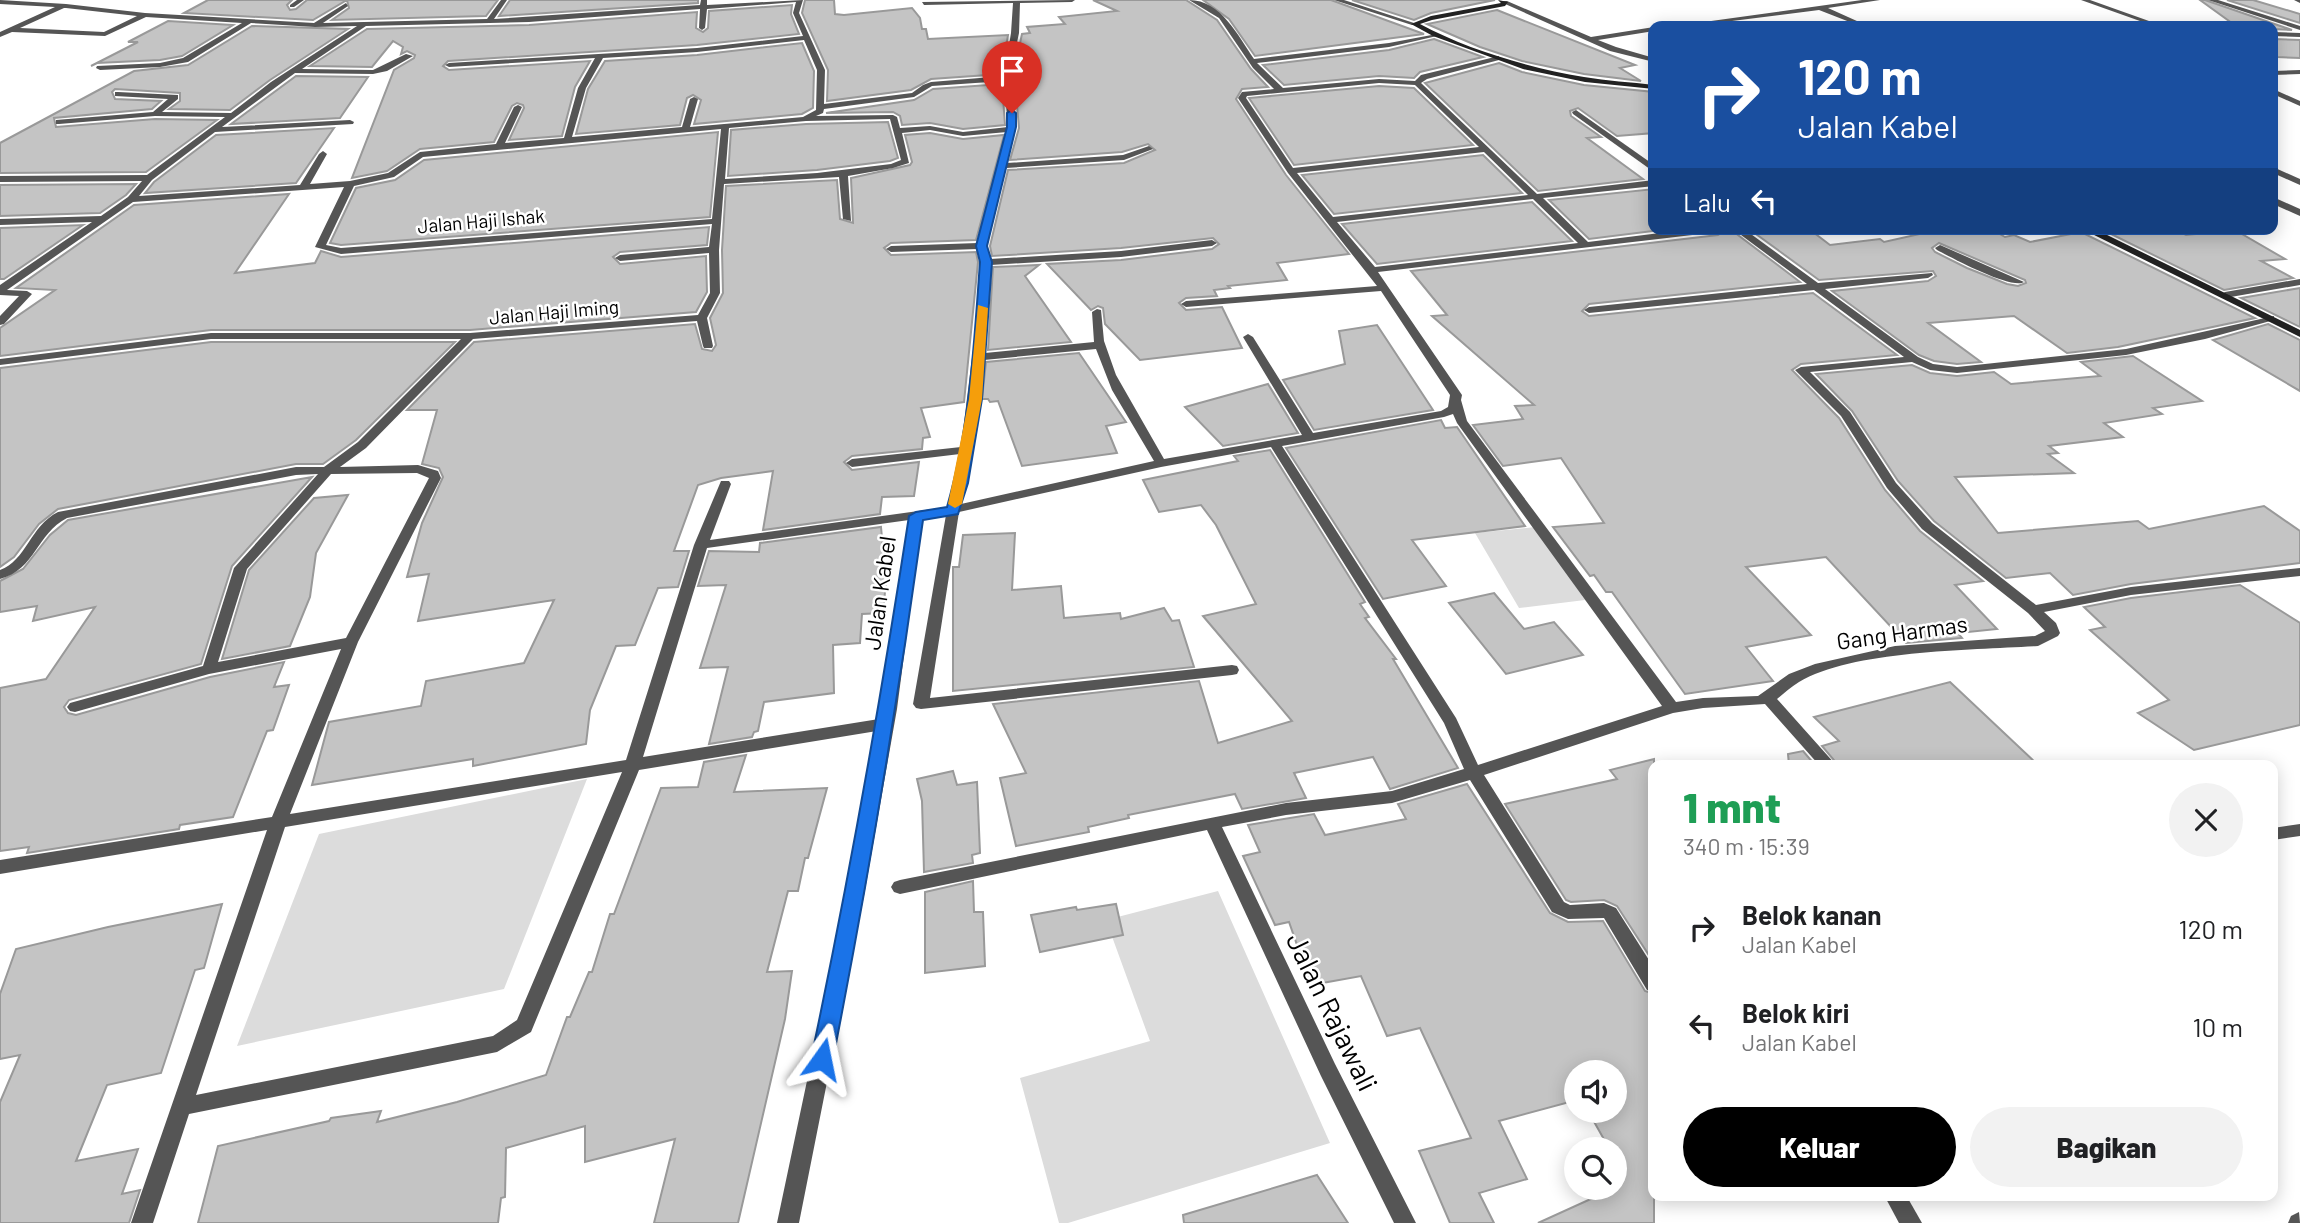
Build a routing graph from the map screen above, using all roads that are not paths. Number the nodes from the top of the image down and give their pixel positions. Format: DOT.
graph roads {
  1 [pos="301,0"];
  2 [pos="505,0"];
  3 [pos="705,0"];
  4 [pos="799,0"];
  5 [pos="1072,0"];
  6 [pos="1192,0"];
  7 [pos="1338,0"];
  8 [pos="1518,0"];
  9 [pos="1877,0"];
  10 [pos="2084,0"];
  11 [pos="2211,0"];
  12 [pos="1017,1"];
  13 [pos="0,2"];
  14 [pos="1504,2"];
  15 [pos="924,3"];
  16 [pos="346,5"];
  17 [pos="66,6"];
  18 [pos="292,6"];
  19 [pos="1819,7"];
  20 [pos="703,9"];
  21 [pos="145,15"];
  22 [pos="489,21"];
  23 [pos="1715,21"];
  24 [pos="1853,21"];
  25 [pos="2145,21"];
  26 [pos="2278,21"];
  27 [pos="2278,21"];
  28 [pos="250,22"];
  29 [pos="1414,24"];
  30 [pos="314,25"];
  31 [pos="365,25"];
  32 [pos="702,28"];
  33 [pos="2300,28"];
  34 [pos="11,30"];
  35 [pos="1648,30"];
  36 [pos="2278,34"];
  37 [pos="0,35"];
  38 [pos="1435,35"];
  39 [pos="2300,35"];
  40 [pos="806,38"];
  41 [pos="1589,39"];
  42 [pos="409,56"];
  43 [pos="600,56"];
  44 [pos="1496,58"];
  45 [pos="1648,58"];
  46 [pos="1252,61"];
  47 [pos="449,65"];
  48 [pos="100,68"];
  49 [pos="293,71"];
  50 [pos="2300,72"];
  51 [pos="2278,73"];
  52 [pos="1008,78"];
  53 [pos="1417,83"];
  54 [pos="1648,87"];
  55 [pos="1281,90"];
  56 [pos="2278,92"];
  57 [pos="2278,93"];
  58 [pos="2300,93"];
  59 [pos="118,94"];
  60 [pos="694,99"];
  61 [pos="2300,104"];
  62 [pos="518,107"];
  63 [pos="820,107"];
  64 [pos="1576,112"];
  65 [pos="155,114"];
  66 [pos="234,115"];
  67 [pos="805,119"];
  68 [pos="350,121"];
  69 [pos="59,122"];
  70 [pos="724,126"];
  71 [pos="1011,129"];
  72 [pos="214,130"];
  73 [pos="685,130"];
  74 [pos="899,131"];
  75 [pos="567,141"];
  76 [pos="499,147"];
  77 [pos="1149,149"];
  78 [pos="1485,149"];
  79 [pos="323,154"];
  80 [pos="1648,165"];
  81 [pos="1002,166"];
  82 [pos="1291,172"];
  83 [pos="2278,172"];
  84 [pos="843,173"];
  85 [pos="149,178"];
  86 [pos="4,179"];
  87 [pos="719,182"];
  88 [pos="2300,182"];
  89 [pos="350,184"];
  90 [pos="1648,184"];
  91 [pos="0,185"];
  92 [pos="304,186"];
  93 [pos="1535,196"];
  94 [pos="131,199"];
  95 [pos="2278,202"];
  96 [pos="2300,213"];
  97 [pos="103,219"];
  98 [pos="848,219"];
  99 [pos="1329,220"];
  100 [pos="717,221"];
  101 [pos="0,222"];
  102 [pos="1672,235"];
  103 [pos="1747,235"];
  104 [pos="2100,235"];
  105 [pos="1212,243"];
  106 [pos="982,246"];
  107 [pos="1587,246"];
  108 [pos="1940,248"];
  109 [pos="891,249"];
  110 [pos="714,250"];
  111 [pos="620,258"];
  112 [pos="986,262"];
  113 [pos="1372,270"];
  114 [pos="1928,275"];
  115 [pos="2019,282"];
  116 [pos="2300,282"];
  117 [pos="1819,286"];
  118 [pos="1386,288"];
  119 [pos="0,291"];
  120 [pos="2225,295"];
  121 [pos="1185,304"];
  122 [pos="1590,310"];
  123 [pos="1097,312"];
  124 [pos="702,317"];
  125 [pos="2270,318"];
  126 [pos="0,322"];
  127 [pos="2300,334"];
  128 [pos="470,336"];
  129 [pos="1248,337"];
  130 [pos="1100,345"];
  131 [pos="708,346"];
  132 [pos="979,357"];
  133 [pos="1914,359"];
  134 [pos="0,362"];
  135 [pos="1456,402"];
  136 [pos="1309,437"];
  137 [pos="1273,442"];
  138 [pos="967,450"];
  139 [pos="852,463"];
  140 [pos="1161,463"];
  141 [pos="329,469"];
  142 [pos="725,484"];
  143 [pos="953,510"];
  144 [pos="916,516"];
  145 [pos="701,545"];
  146 [pos="2300,572"];
  147 [pos="0,575"];
  148 [pos="2033,610"];
  149 [pos="351,642"];
  150 [pos="209,669"];
  151 [pos="1233,670"];
  152 [pos="1768,698"];
  153 [pos="75,707"];
  154 [pos="1672,708"];
  155 [pos="885,724"];
  156 [pos="1824,760"];
  157 [pos="633,764"];
  158 [pos="1474,773"];
  159 [pos="278,823"];
  160 [pos="1212,823"];
  161 [pos="2300,830"];
  162 [pos="2278,833"];
  163 [pos="2,871"];
  164 [pos="900,887"];
  165 [pos="1648,974"];
  166 [pos="180,1107"];
  167 [pos="1898,1201"];
  168 [pos="142,1223"];
  169 [pos="788,1223"];
  170 [pos="1405,1223"];
  171 [pos="1911,1223"];
  1 -- 18 [label="street"];
  2 -- 22 [label="street"];
  3 -- 20 [label="street"];
  4 -- 20 [label="street"];
  4 -- 40 [label="street"];
  5 -- 12 [label="street"];
  6 -- 46 [label="street"];
  7 -- 29 [label="street"];
  8 -- 14 [label="street"];
  9 -- 19 [label="street"];
  10 -- 25 [label="street"];
  11 -- 26 [label="street"];
  12 -- 15 [label="street"];
  12 -- 52 [label="street"];
  13 -- 17 [label="street"];
  14 -- 29 [label="street"];
  14 -- 41 [label="street"];
  16 -- 30 [label="street"];
  17 -- 21 [label="street"];
  17 -- 34 [label="street"];
  19 -- 23 [label="street"];
  19 -- 24 [label="street"];
  20 -- 22 [label="street"];
  20 -- 32 [label="street"];
  21 -- 28 [label="street"];
  21 -- 34 [label="street"];
  22 -- 31 [label="street"];
  27 -- 33 [label="street"];
  28 -- 30 [label="street"];
  28 -- 48 [label="street"];
  29 -- 38 [label="street"];
  30 -- 31 [label="street"];
  31 -- 49 [label="street"];
  34 -- 37 [label="street"];
  35 -- 41 [label="street"];
  36 -- 39 [label="street"];
  38 -- 44 [label="street"];
  38 -- 46 [label="street"];
  40 -- 43 [label="street"];
  40 -- 63 [label="street"];
  41 -- 45 [label="street"];
  42 -- 49 [label="street"];
  43 -- 47 [label="street"];
  43 -- 75 [label="street"];
  44 -- 53 [label="street"];
  44 -- 54 [label="street"];
  46 -- 55 [label="street"];
  49 -- 66 [label="street"];
  50 -- 51 [label="street"];
  52 -- 63 [label="street"];
  52 -- 71 [label="street"];
  53 -- 55 [label="street"];
  53 -- 78 [label="street"];
  55 -- 82 [label="street"];
  56 -- 58 [label="street"];
  57 -- 61 [label="street"];
  59 -- 65 [label="street"];
  60 -- 73 [label="street"];
  62 -- 76 [label="street"];
  63 -- 67 [label="street"];
  64 -- 80 [label="street"];
  65 -- 66 [label="street"];
  65 -- 69 [label="street"];
  66 -- 72 [label="street"];
  67 -- 70 [label="street"];
  67 -- 74 [label="street"];
  68 -- 72 [label="street"];
  70 -- 73 [label="street"];
  70 -- 87 [label="street"];
  71 -- 74 [label="street"];
  71 -- 81 [label="street"];
  72 -- 85 [label="street"];
  73 -- 75 [label="street"];
  74 -- 84 [label="street"];
  75 -- 76 [label="street"];
  76 -- 89 [label="street"];
  77 -- 81 [label="street"];
  78 -- 82 [label="street"];
  78 -- 93 [label="street"];
  79 -- 92 [label="street"];
  81 -- 106 [label="street"];
  82 -- 99 [label="street"];
  83 -- 88 [label="street"];
  84 -- 87 [label="street"];
  84 -- 98 [label="street"];
  85 -- 86 [label="street"];
  85 -- 94 [label="street"];
  86 -- 91 [label="street"];
  87 -- 100 [label="street"];
  89 -- 92 [label="street"];
  89 -- 100 [label="street, Jalan Haji Ishak"];
  90 -- 93 [label="street"];
  92 -- 94 [label="street"];
  93 -- 99 [label="street"];
  93 -- 107 [label="street"];
  94 -- 97 [label="street"];
  95 -- 96 [label="street"];
  97 -- 101 [label="street"];
  97 -- 119 [label="street"];
  99 -- 113 [label="street"];
  100 -- 110 [label="street"];
  102 -- 107 [label="street"];
  103 -- 117 [label="street"];
  104 -- 120 [label="street"];
  105 -- 112 [label="street"];
  106 -- 109 [label="street"];
  106 -- 112 [label="street"];
  107 -- 113 [label="street"];
  108 -- 115 [label="street"];
  110 -- 111 [label="street"];
  110 -- 124 [label="street"];
  112 -- 132 [label="street"];
  113 -- 118 [label="street"];
  114 -- 117 [label="street"];
  116 -- 120 [label="street"];
  117 -- 122 [label="street"];
  117 -- 133 [label="street"];
  118 -- 121 [label="street"];
  118 -- 135 [label="street"];
  119 -- 126 [label="street"];
  120 -- 125 [label="street"];
  123 -- 130 [label="street"];
  124 -- 128 [label="street, Jalan Haji Iming"];
  124 -- 131 [label="street"];
  125 -- 127 [label="street"];
  125 -- 133 [label="street"];
  128 -- 134 [label="street, Jalan Haji Iming"];
  128 -- 141 [label="street"];
  129 -- 136 [label="street"];
  130 -- 132 [label="street"];
  130 -- 140 [label="street"];
  132 -- 138 [label="street"];
  133 -- 148 [label="street"];
  135 -- 136 [label="street, Jalan Kabel"];
  135 -- 154 [label="street"];
  136 -- 137 [label="street, Jalan Kabel"];
  137 -- 140 [label="street, Jalan Kabel"];
  137 -- 158 [label="street"];
  138 -- 139 [label="street"];
  138 -- 143 [label="street"];
  140 -- 143 [label="street, Jalan Kabel"];
  141 -- 147 [label="street"];
  141 -- 149 [label="street"];
  141 -- 150 [label="street"];
  142 -- 145 [label="street"];
  143 -- 144 [label="street, Jalan Kabel"];
  143 -- 151 [label="street"];
  144 -- 145 [label="street"];
  144 -- 155 [label="street, Jalan Kabel"];
  145 -- 157 [label="street"];
  146 -- 148 [label="street"];
  148 -- 152 [label="street, Gang Harmas"];
  149 -- 150 [label="street"];
  149 -- 159 [label="street"];
  150 -- 153 [label="street"];
  152 -- 154 [label="street"];
  152 -- 156 [label="street"];
  154 -- 158 [label="street"];
  155 -- 157 [label="street"];
  155 -- 169 [label="street, Jalan Kabel"];
  157 -- 159 [label="street"];
  157 -- 166 [label="street"];
  158 -- 160 [label="street"];
  158 -- 165 [label="street"];
  159 -- 163 [label="street"];
  159 -- 166 [label="street"];
  160 -- 164 [label="street"];
  160 -- 170 [label="street, Jalan Rajawali"];
  161 -- 162 [label="street"];
  166 -- 168 [label="street"];
  167 -- 171 [label="street"];
}
